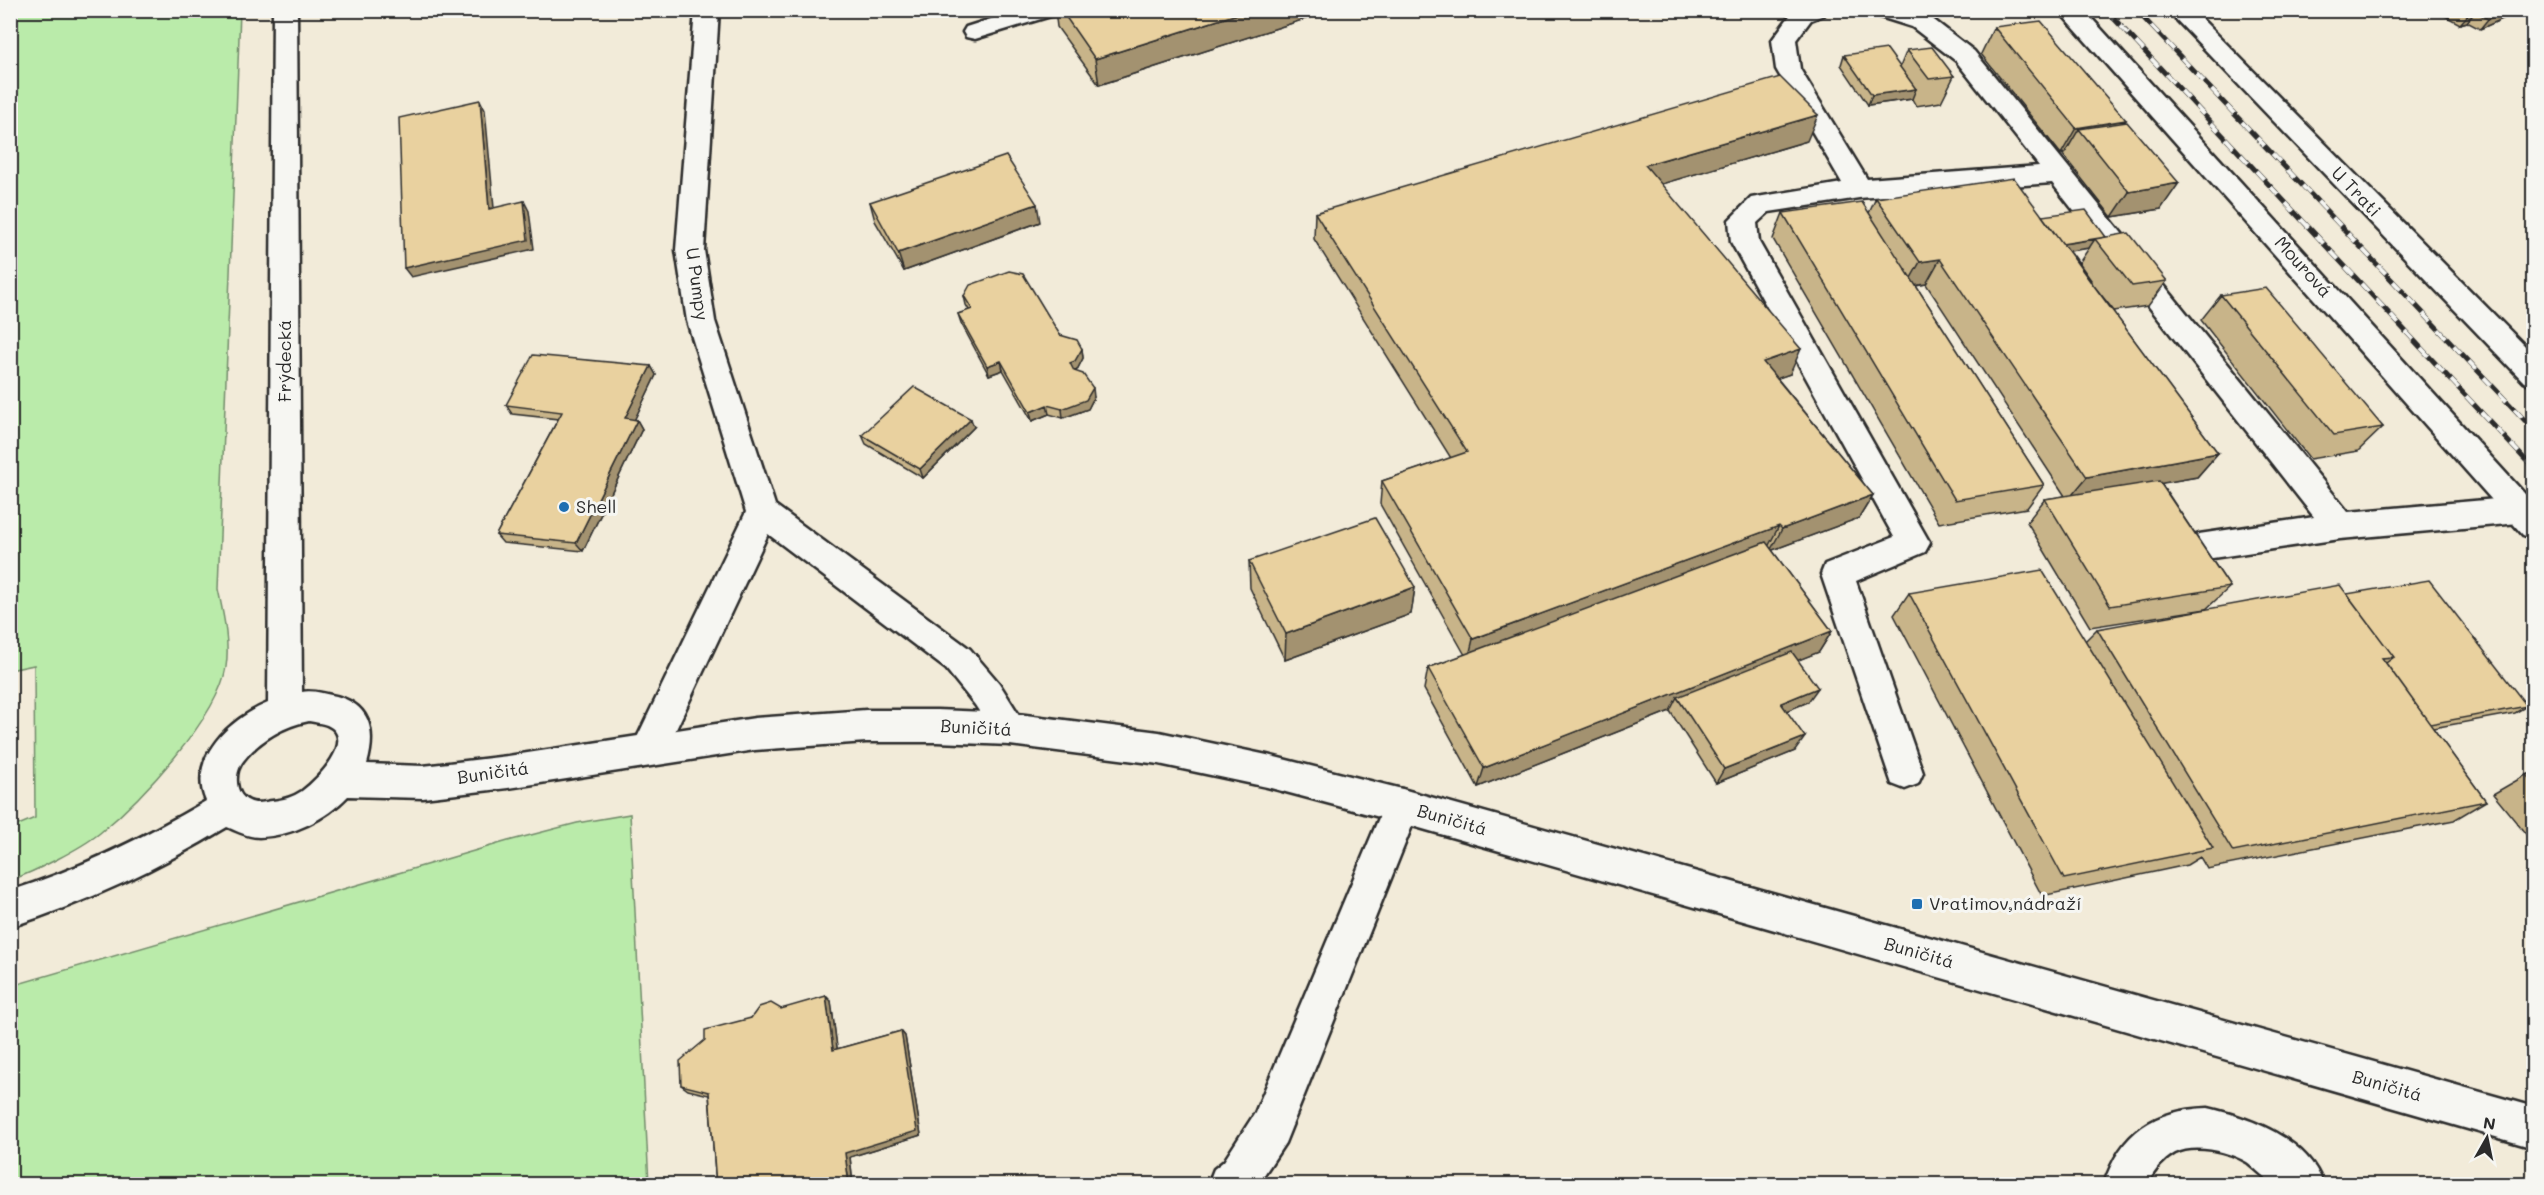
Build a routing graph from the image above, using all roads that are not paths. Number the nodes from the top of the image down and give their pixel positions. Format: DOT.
graph roads {
  1 [pos="285,10"];
  2 [pos="707,10"];
  3 [pos="1046,10"];
  4 [pos="1816,10"];
  5 [pos="1882,10"];
  6 [pos="2070,10"];
  7 [pos="2179,10"];
  8 [pos="975,32"];
  9 [pos="2057,174"];
  10 [pos="1859,189"];
  11 [pos="2534,374"];
  12 [pos="762,512"];
  13 [pos="2526,518"];
  14 [pos="2340,526"];
  15 [pos="2199,547"];
  16 [pos="285,711"];
  17 [pos="1010,729"];
  18 [pos="650,748"];
  19 [pos="1905,773"];
  20 [pos="341,779"];
  21 [pos="1402,806"];
  22 [pos="228,807"];
  23 [pos="10,909"];
  24 [pos="2534,1128"];
  25 [pos="1229,1185"];
  26 [pos="2126,1185"];
  27 [pos="2302,1185"];
  1 -- 16 [label="main road, Frýdecká"];
  2 -- 12 [label="main road, U Pumpy"];
  3 -- 8 [label="main road"];
  4 -- 10 [label="main road"];
  5 -- 9 [label="main road"];
  6 -- 13 [label="main road, Mourová"];
  7 -- 11 [label="main road, U Trati"];
  9 -- 10 [label="main road"];
  9 -- 14 [label="main road"];
  10 -- 19 [label="main road"];
  12 -- 17 [label="main road"];
  12 -- 18 [label="main road"];
  13 -- 14 [label="main road"];
  14 -- 15 [label="main road"];
  16 -- 20 [label="main road"];
  16 -- 22 [label="main road"];
  17 -- 18 [label="main road, Buničitá"];
  17 -- 21 [label="main road, Buničitá"];
  18 -- 20 [label="main road, Buničitá"];
  20 -- 22 [label="main road"];
  21 -- 24 [label="main road, Buničitá"];
  21 -- 25 [label="main road"];
  22 -- 23 [label="main road"];
  26 -- 27 [label="main road"];
}
